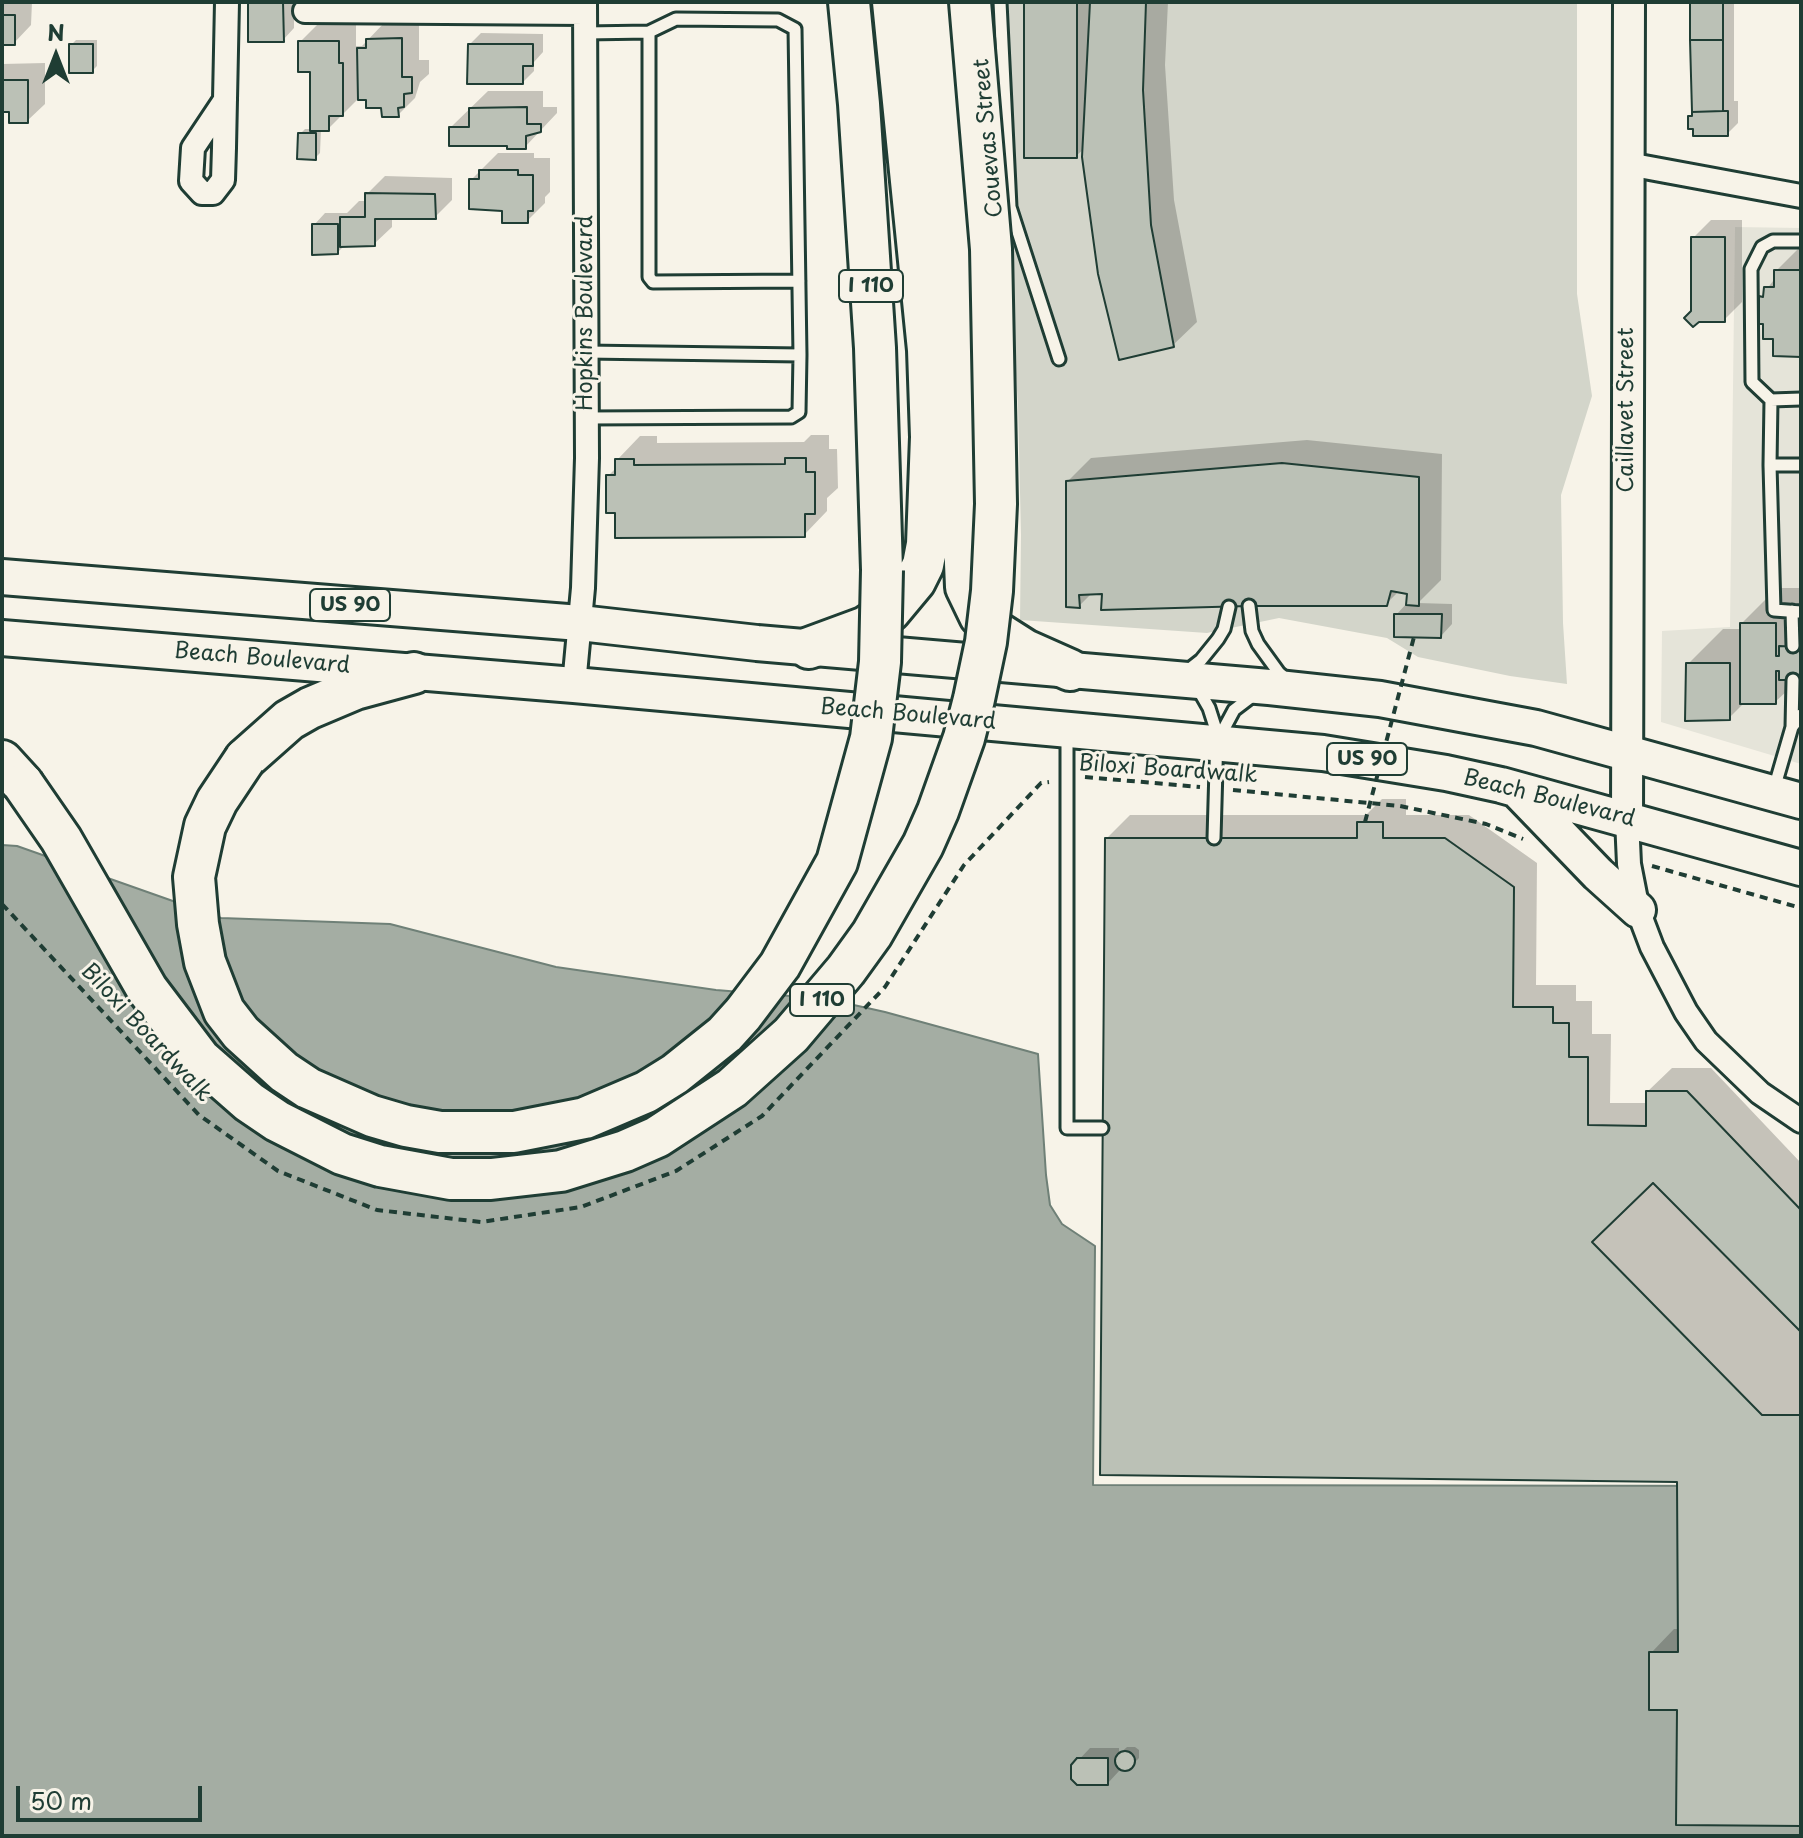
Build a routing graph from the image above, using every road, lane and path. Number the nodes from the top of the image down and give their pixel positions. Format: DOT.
graph roads {
  1 [pos="227,2"];
  2 [pos="849,2"];
  3 [pos="893,2"];
  4 [pos="928,2"];
  5 [pos="970,2"];
  6 [pos="1000,2"];
  7 [pos="1629,2"];
  8 [pos="305,11"];
  9 [pos="585,16"];
  10 [pos="649,32"];
  11 [pos="225,100"];
  12 [pos="1628,164"];
  13 [pos="1801,196"];
  14 [pos="1801,241"];
  15 [pos="799,281"];
  16 [pos="585,352"];
  17 [pos="800,355"];
  18 [pos="1059,359"];
  19 [pos="1801,399"];
  20 [pos="1771,400"];
  21 [pos="586,418"];
  22 [pos="1770,465"];
  23 [pos="1801,465"];
  24 [pos="2,577"];
  25 [pos="1249,606"];
  26 [pos="1229,607"];
  27 [pos="1797,612"];
  28 [pos="580,623"];
  29 [pos="1414,637"];
  30 [pos="2,638"];
  31 [pos="1793,646"];
  32 [pos="809,648"];
  33 [pos="1070,670"];
  34 [pos="414,673"];
  35 [pos="1182,679"];
  36 [pos="1793,680"];
  37 [pos="574,685"];
  38 [pos="1269,687"];
  39 [pos="1305,690"];
  40 [pos="1801,715"];
  41 [pos="1792,727"];
  42 [pos="1067,729"];
  43 [pos="1218,742"];
  44 [pos="1626,754"];
  45 [pos="13,772"];
  46 [pos="1067,779"];
  47 [pos="1216,788"];
  48 [pos="1515,789"];
  49 [pos="1787,798"];
  50 [pos="1627,819"];
  51 [pos="1365,822"];
  52 [pos="1214,838"];
  53 [pos="1535,844"];
  54 [pos="1629,864"];
  55 [pos="1801,868"];
  56 [pos="2,904"];
  57 [pos="1801,908"];
  58 [pos="1638,910"];
  59 [pos="1801,1121"];
  60 [pos="1102,1128"];
  1 -- 11 [label="street"];
  2 -- 34 [label="highway, I 110, bridge"];
  3 -- 32 [label="highway"];
  4 -- 33 [label="highway"];
  5 -- 45 [label="highway, I 110, bridge"];
  6 -- 18 [label="lane, Couevas Street"];
  7 -- 12 [label="main road, Caillavet Street"];
  8 -- 9 [label="street"];
  9 -- 10 [label="lane"];
  9 -- 16 [label="street, Hopkins Boulevard"];
  10 -- 15 [label="lane"];
  10 -- 15 [label="lane"];
  12 -- 13 [label="street"];
  12 -- 44 [label="main road, Caillavet Street"];
  14 -- 20 [label="lane"];
  15 -- 17 [label="lane"];
  16 -- 17 [label="lane"];
  16 -- 21 [label="street, Hopkins Boulevard"];
  17 -- 21 [label="lane"];
  19 -- 20 [label="lane"];
  20 -- 22 [label="lane"];
  21 -- 28 [label="street, Hopkins Boulevard"];
  22 -- 23 [label="lane"];
  22 -- 27 [label="lane"];
  24 -- 28 [label="main road, US 90"];
  25 -- 39 [label="lane"];
  26 -- 35 [label="lane"];
  27 -- 31 [label="lane"];
  28 -- 32 [label="main road, US 90"];
  28 -- 37 [label="street, Hopkins Boulevard"];
  29 -- 51 [label="path, bridge"];
  30 -- 34 [label="main road, Beach Boulevard / US 90"];
  32 -- 33 [label="main road, US 90"];
  33 -- 35 [label="main road, US 90"];
  34 -- 37 [label="main road, Beach Boulevard / US 90"];
  35 -- 38 [label="main road, US 90"];
  35 -- 43 [label="lane"];
  36 -- 41 [label="lane"];
  37 -- 42 [label="main road, Beach Boulevard / US 90"];
  38 -- 39 [label="main road, US 90"];
  38 -- 43 [label="lane"];
  39 -- 44 [label="main road, US 90"];
  40 -- 41 [label="lane"];
  41 -- 49 [label="lane"];
  42 -- 43 [label="main road, Beach Boulevard / US 90"];
  42 -- 46 [label="lane"];
  43 -- 47 [label="lane"];
  43 -- 48 [label="main road, Beach Boulevard / US 90"];
  44 -- 49 [label="main road, US 90"];
  44 -- 50 [label="main road, Caillavet Street"];
  46 -- 47 [label="path, Biloxi Boardwalk"];
  46 -- 56 [label="path, Biloxi Boardwalk"];
  46 -- 60 [label="lane"];
  47 -- 52 [label="lane"];
  47 -- 53 [label="path, Biloxi Boardwalk"];
  48 -- 50 [label="main road, Beach Boulevard / US 90"];
  48 -- 58 [label="main road"];
  50 -- 54 [label="street"];
  50 -- 55 [label="main road, Beach Boulevard / US 90"];
  54 -- 57 [label="path"];
  54 -- 58 [label="street"];
  58 -- 59 [label="street"];
}
